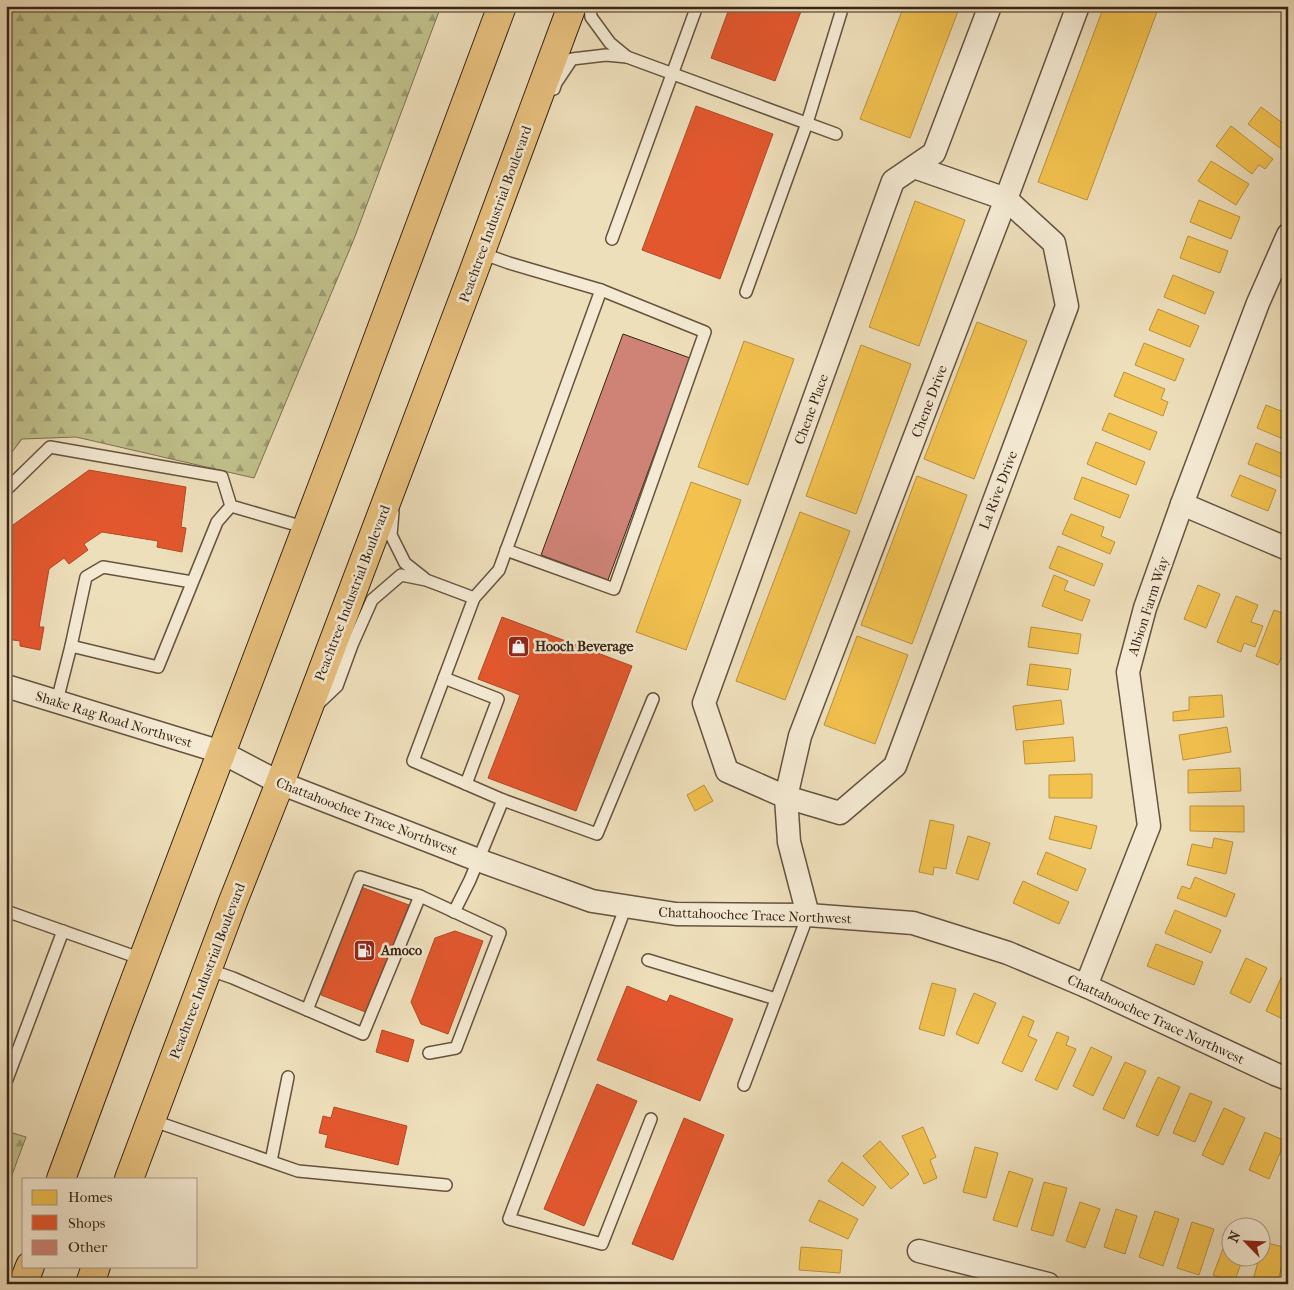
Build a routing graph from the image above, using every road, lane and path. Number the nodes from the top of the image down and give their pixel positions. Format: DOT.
graph roads {
  1 [pos="502,6"];
  2 [pos="572,6"];
  3 [pos="590,6"];
  4 [pos="697,6"];
  5 [pos="842,6"];
  6 [pos="990,6"];
  7 [pos="1078,6"];
  8 [pos="627,57"];
  9 [pos="673,74"];
  10 [pos="550,101"];
  11 [pos="807,123"];
  12 [pos="836,134"];
  13 [pos="914,166"];
  14 [pos="524,170"];
  15 [pos="1006,199"];
  16 [pos="498,207"];
  17 [pos="1288,235"];
  18 [pos="612,238"];
  19 [pos="480,254"];
  20 [pos="602,290"];
  21 [pos="746,292"];
  22 [pos="396,477"];
  23 [pos="6,490"];
  24 [pos="1182,504"];
  25 [pos="231,506"];
  26 [pos="306,528"];
  27 [pos="1288,549"];
  28 [pos="506,550"];
  29 [pos="426,580"];
  30 [pos="192,582"];
  31 [pos="474,598"];
  32 [pos="71,646"];
  33 [pos="444,678"];
  34 [pos="6,686"];
  35 [pos="653,699"];
  36 [pos="57,701"];
  37 [pos="305,717"];
  38 [pos="221,752"];
  39 [pos="280,783"];
  40 [pos="466,784"];
  41 [pos="786,797"];
  42 [pos="504,800"];
  43 [pos="478,860"];
  44 [pos="420,896"];
  45 [pos="626,906"];
  46 [pos="6,911"];
  47 [pos="454,912"];
  48 [pos="808,915"];
  49 [pos="63,931"];
  50 [pos="142,959"];
  51 [pos="648,960"];
  52 [pos="207,969"];
  53 [pos="1086,986"];
  54 [pos="776,999"];
  55 [pos="307,1010"];
  56 [pos="429,1053"];
  57 [pos="288,1077"];
  58 [pos="1288,1079"];
  59 [pos="6,1082"];
  60 [pos="744,1085"];
  61 [pos="651,1119"];
  62 [pos="151,1120"];
  63 [pos="271,1161"];
  64 [pos="62,1178"];
  65 [pos="129,1178"];
  66 [pos="446,1185"];
  67 [pos="919,1251"];
  68 [pos="29,1268"];
  69 [pos="95,1268"];
  70 [pos="23,1284"];
  71 [pos="90,1284"];
  72 [pos="1048,1284"];
  1 -- 26 [label="highway"];
  2 -- 16 [label="highway, Peachtree Industrial Boulevard"];
  3 -- 8 [label="lane"];
  4 -- 9 [label="lane"];
  5 -- 11 [label="lane"];
  6 -- 13 [label="street, Chene Place"];
  7 -- 15 [label="street, Chene Drive"];
  8 -- 9 [label="lane"];
  8 -- 10 [label="lane"];
  9 -- 11 [label="lane"];
  9 -- 18 [label="lane"];
  11 -- 12 [label="lane"];
  11 -- 21 [label="lane"];
  13 -- 15 [label="street, La Rive Drive"];
  13 -- 41 [label="street, Chene Place"];
  14 -- 16 [label="lane"];
  15 -- 41 [label="street, Chene Drive"];
  15 -- 41 [label="street, La Rive Drive"];
  16 -- 19 [label="highway, Peachtree Industrial Boulevard"];
  17 -- 24 [label="street, Albion Farm Way"];
  19 -- 20 [label="lane"];
  19 -- 22 [label="highway, Peachtree Industrial Boulevard"];
  20 -- 28 [label="lane"];
  20 -- 28 [label="lane"];
  22 -- 29 [label="lane"];
  22 -- 37 [label="highway, Peachtree Industrial Boulevard"];
  23 -- 25 [label="lane"];
  24 -- 27 [label="street"];
  24 -- 53 [label="street, Albion Farm Way"];
  25 -- 26 [label="lane"];
  25 -- 30 [label="lane"];
  26 -- 38 [label="highway"];
  28 -- 31 [label="lane"];
  29 -- 31 [label="lane"];
  29 -- 37 [label="lane"];
  30 -- 32 [label="lane"];
  30 -- 32 [label="lane"];
  31 -- 33 [label="lane"];
  32 -- 36 [label="lane"];
  33 -- 40 [label="lane"];
  33 -- 40 [label="lane"];
  34 -- 36 [label="street, Shake Rag Road Northwest"];
  35 -- 42 [label="lane"];
  36 -- 38 [label="street, Shake Rag Road Northwest"];
  37 -- 39 [label="highway, Peachtree Industrial Boulevard"];
  38 -- 39 [label="street, Chattahoochee Trace Northwest"];
  38 -- 50 [label="highway"];
  39 -- 43 [label="street, Chattahoochee Trace Northwest"];
  39 -- 52 [label="highway, Peachtree Industrial Boulevard"];
  40 -- 42 [label="lane"];
  41 -- 48 [label="street, Chene Drive"];
  42 -- 43 [label="lane"];
  43 -- 45 [label="street, Chattahoochee Trace Northwest"];
  43 -- 47 [label="lane"];
  44 -- 47 [label="lane"];
  44 -- 55 [label="lane"];
  44 -- 55 [label="lane"];
  45 -- 48 [label="street, Chattahoochee Trace Northwest"];
  45 -- 61 [label="lane"];
  46 -- 49 [label="lane"];
  47 -- 56 [label="lane"];
  48 -- 53 [label="street, Chattahoochee Trace Northwest"];
  48 -- 54 [label="lane"];
  49 -- 50 [label="lane"];
  49 -- 59 [label="lane"];
  50 -- 64 [label="highway"];
  51 -- 54 [label="lane"];
  52 -- 55 [label="lane"];
  52 -- 62 [label="highway, Peachtree Industrial Boulevard"];
  53 -- 58 [label="street, Chattahoochee Trace Northwest"];
  54 -- 60 [label="lane"];
  57 -- 63 [label="lane"];
  62 -- 63 [label="lane"];
  62 -- 65 [label="highway, Peachtree Industrial Boulevard"];
  63 -- 66 [label="lane"];
  67 -- 72 [label="street"];
  68 -- 70 [label="highway"];
  69 -- 71 [label="highway"];
}
